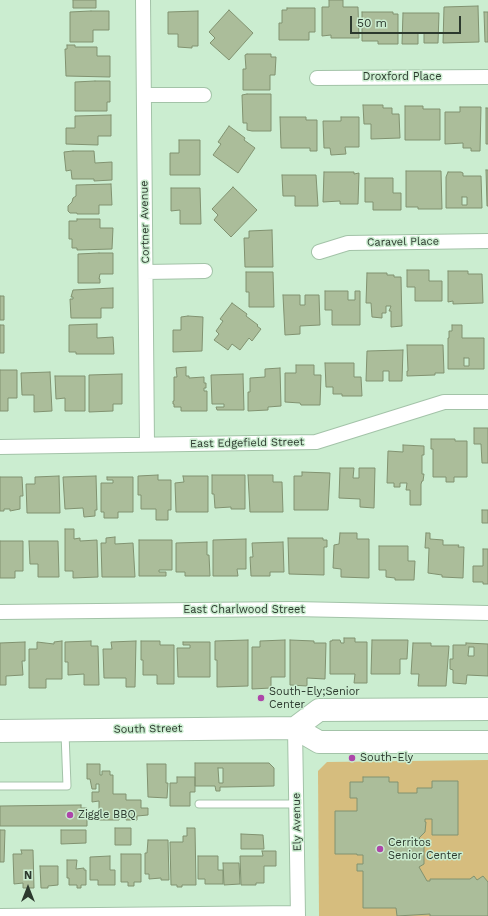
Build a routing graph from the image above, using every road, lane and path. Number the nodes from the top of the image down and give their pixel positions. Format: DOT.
graph roads {
  1 [pos="143,0"];
  2 [pos="488,77"];
  3 [pos="317,78"];
  4 [pos="144,95"];
  5 [pos="204,95"];
  6 [pos="488,241"];
  7 [pos="319,252"];
  8 [pos="205,271"];
  9 [pos="146,272"];
  10 [pos="488,402"];
  11 [pos="147,444"];
  12 [pos="0,446"];
  13 [pos="0,612"];
  14 [pos="488,613"];
  15 [pos="488,709"];
  16 [pos="295,728"];
  17 [pos="65,730"];
  18 [pos="0,731"];
  19 [pos="488,742"];
  20 [pos="0,786"];
  21 [pos="199,804"];
  22 [pos="296,804"];
  23 [pos="298,914"];
  24 [pos="0,916"];
  1 -- 4 [label="street, Cortner Avenue"];
  2 -- 3 [label="street, Droxford Place"];
  4 -- 5 [label="street"];
  4 -- 9 [label="street, Cortner Avenue"];
  6 -- 7 [label="street, Caravel Place"];
  8 -- 9 [label="street"];
  9 -- 11 [label="street, Cortner Avenue"];
  10 -- 11 [label="street, East Edgefield Street"];
  11 -- 12 [label="street, East Edgefield Street"];
  13 -- 14 [label="street, East Charlwood Street"];
  15 -- 16 [label="main road"];
  16 -- 17 [label="main road, South Street"];
  16 -- 19 [label="main road"];
  16 -- 22 [label="street, Ely Avenue"];
  17 -- 18 [label="main road, South Street"];
  17 -- 20 [label="lane"];
  21 -- 22 [label="lane"];
  22 -- 23 [label="street, Ely Avenue"];
  23 -- 24 [label="street"];
}
